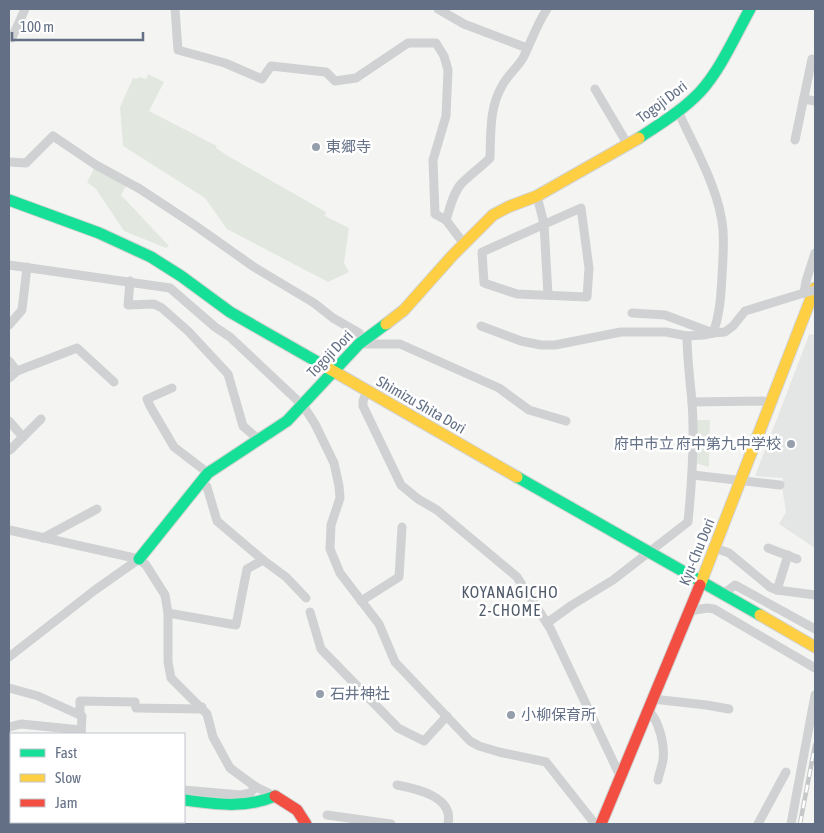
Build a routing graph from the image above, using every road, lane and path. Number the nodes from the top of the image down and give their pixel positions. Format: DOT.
graph roads {
  1 [pos="25,9"];
  2 [pos="175,9"];
  3 [pos="438,9"];
  4 [pos="547,9"];
  5 [pos="749,9"];
  6 [pos="10,39"];
  7 [pos="527,48"];
  8 [pos="812,59"];
  9 [pos="595,89"];
  10 [pos="804,99"];
  11 [pos="815,101"];
  12 [pos="678,111"];
  13 [pos="796,140"];
  14 [pos="628,145"];
  15 [pos="9,162"];
  16 [pos="537,196"];
  17 [pos="9,200"];
  18 [pos="446,220"];
  19 [pos="544,224"];
  20 [pos="464,244"];
  21 [pos="815,253"];
  22 [pos="9,265"];
  23 [pos="27,267"];
  24 [pos="130,281"];
  25 [pos="815,289"];
  26 [pos="804,293"];
  27 [pos="548,295"];
  28 [pos="632,313"];
  29 [pos="9,324"];
  30 [pos="482,326"];
  31 [pos="713,333"];
  32 [pos="687,336"];
  33 [pos="361,342"];
  34 [pos="9,361"];
  35 [pos="17,370"];
  36 [pos="334,372"];
  37 [pos="9,378"];
  38 [pos="114,382"];
  39 [pos="172,388"];
  40 [pos="367,391"];
  41 [pos="692,402"];
  42 [pos="770,403"];
  43 [pos="302,404"];
  44 [pos="41,419"];
  45 [pos="9,421"];
  46 [pos="566,421"];
  47 [pos="23,437"];
  48 [pos="258,439"];
  49 [pos="10,450"];
  50 [pos="208,473"];
  51 [pos="693,475"];
  52 [pos="741,480"];
  53 [pos="200,482"];
  54 [pos="780,485"];
  55 [pos="97,509"];
  56 [pos="402,527"];
  57 [pos="9,530"];
  58 [pos="43,538"];
  59 [pos="715,548"];
  60 [pos="768,548"];
  61 [pos="650,552"];
  62 [pos="139,559"];
  63 [pos="263,560"];
  64 [pos="702,581"];
  65 [pos="777,590"];
  66 [pos="723,594"];
  67 [pos="815,595"];
  68 [pos="306,598"];
  69 [pos="361,601"];
  70 [pos="690,611"];
  71 [pos="310,612"];
  72 [pos="168,613"];
  73 [pos="547,623"];
  74 [pos="815,629"];
  75 [pos="815,647"];
  76 [pos="9,657"];
  77 [pos="815,668"];
  78 [pos="9,688"];
  79 [pos="815,695"];
  80 [pos="654,699"];
  81 [pos="202,707"];
  82 [pos="729,709"];
  83 [pos="649,711"];
  84 [pos="80,715"];
  85 [pos="448,716"];
  86 [pos="9,727"];
  87 [pos="81,732"];
  88 [pos="786,772"];
  89 [pos="621,778"];
  90 [pos="658,780"];
  91 [pos="397,785"];
  92 [pos="256,788"];
  93 [pos="185,790"];
  94 [pos="275,796"];
  95 [pos="185,800"];
  96 [pos="327,815"];
  97 [pos="306,824"];
  98 [pos="390,824"];
  99 [pos="448,824"];
  100 [pos="595,824"];
  101 [pos="601,824"];
  102 [pos="758,824"];
  103 [pos="791,824"];
  1 -- 6 [label="street"];
  2 -- 18 [label="street"];
  3 -- 7 [label="street"];
  4 -- 7 [label="street"];
  5 -- 12 [label="main road, Togoji Dori"];
  7 -- 18 [label="street"];
  8 -- 10 [label="street"];
  9 -- 14 [label="street"];
  10 -- 11 [label="street"];
  10 -- 13 [label="street"];
  12 -- 14 [label="main road, Togoji Dori"];
  12 -- 31 [label="street"];
  14 -- 16 [label="main road, Togoji Dori"];
  15 -- 33 [label="street"];
  16 -- 19 [label="street"];
  16 -- 20 [label="main road, Togoji Dori"];
  17 -- 36 [label="main road, Shimizu Shita Dori"];
  18 -- 20 [label="street"];
  19 -- 27 [label="street"];
  19 -- 27 [label="street"];
  19 -- 27 [label="street"];
  20 -- 33 [label="main road, Togoji Dori"];
  21 -- 26 [label="street"];
  22 -- 23 [label="street"];
  23 -- 24 [label="street"];
  23 -- 29 [label="street"];
  24 -- 43 [label="street"];
  24 -- 48 [label="street"];
  25 -- 26 [label="street, bridge"];
  25 -- 42 [label="main road, Kyu-Chu Dori"];
  26 -- 31 [label="street"];
  28 -- 31 [label="street"];
  30 -- 32 [label="street"];
  31 -- 32 [label="street"];
  32 -- 41 [label="street"];
  33 -- 36 [label="main road, Togoji Dori"];
  33 -- 46 [label="street"];
  34 -- 35 [label="street"];
  35 -- 37 [label="street"];
  35 -- 38 [label="street"];
  36 -- 40 [label="main road, Shimizu Shita Dori"];
  36 -- 43 [label="main road, Togoji Dori"];
  39 -- 50 [label="street"];
  40 -- 61 [label="main road, Shimizu Shita Dori"];
  40 -- 73 [label="street"];
  41 -- 42 [label="street"];
  41 -- 51 [label="street"];
  42 -- 52 [label="main road, Kyu-Chu Dori"];
  43 -- 48 [label="main road, Togoji Dori"];
  43 -- 69 [label="street"];
  44 -- 47 [label="street"];
  45 -- 47 [label="street"];
  47 -- 49 [label="street"];
  48 -- 50 [label="main road, Togoji Dori"];
  50 -- 53 [label="main road, Togoji Dori"];
  51 -- 52 [label="street"];
  51 -- 61 [label="street"];
  52 -- 54 [label="street"];
  52 -- 59 [label="main road, Kyu-Chu Dori"];
  53 -- 62 [label="main road, Togoji Dori"];
  53 -- 63 [label="street"];
  55 -- 58 [label="street"];
  56 -- 69 [label="street"];
  57 -- 58 [label="street"];
  58 -- 62 [label="street"];
  59 -- 64 [label="main road, Kyu-Chu Dori"];
  59 -- 65 [label="street"];
  60 -- 65 [label="street"];
  61 -- 64 [label="main road, Shimizu Shita Dori"];
  61 -- 73 [label="street"];
  62 -- 72 [label="street"];
  62 -- 76 [label="street"];
  63 -- 68 [label="street"];
  63 -- 72 [label="street"];
  64 -- 66 [label="main road, Shimizu Shita Dori"];
  64 -- 70 [label="main road, Kyu-Chu Dori"];
  65 -- 67 [label="street"];
  66 -- 74 [label="street"];
  66 -- 75 [label="main road, Shimizu Shita Dori"];
  69 -- 85 [label="street"];
  70 -- 77 [label="street"];
  70 -- 80 [label="main road, Kyu-Chu Dori"];
  71 -- 85 [label="street"];
  72 -- 81 [label="street"];
  73 -- 89 [label="street"];
  78 -- 84 [label="street"];
  79 -- 103 [label="street"];
  80 -- 82 [label="street"];
  80 -- 83 [label="main road, Kyu-Chu Dori"];
  81 -- 84 [label="street"];
  81 -- 92 [label="street"];
  83 -- 89 [label="main road, Kyu-Chu Dori"];
  83 -- 90 [label="street"];
  84 -- 87 [label="street"];
  85 -- 100 [label="street"];
  86 -- 87 [label="street"];
  88 -- 102 [label="street"];
  89 -- 101 [label="main road, Kyu-Chu Dori"];
  91 -- 99 [label="street"];
  92 -- 93 [label="street"];
  92 -- 94 [label="street"];
  94 -- 95 [label="main road"];
  94 -- 97 [label="main road"];
  96 -- 98 [label="street"];
}
